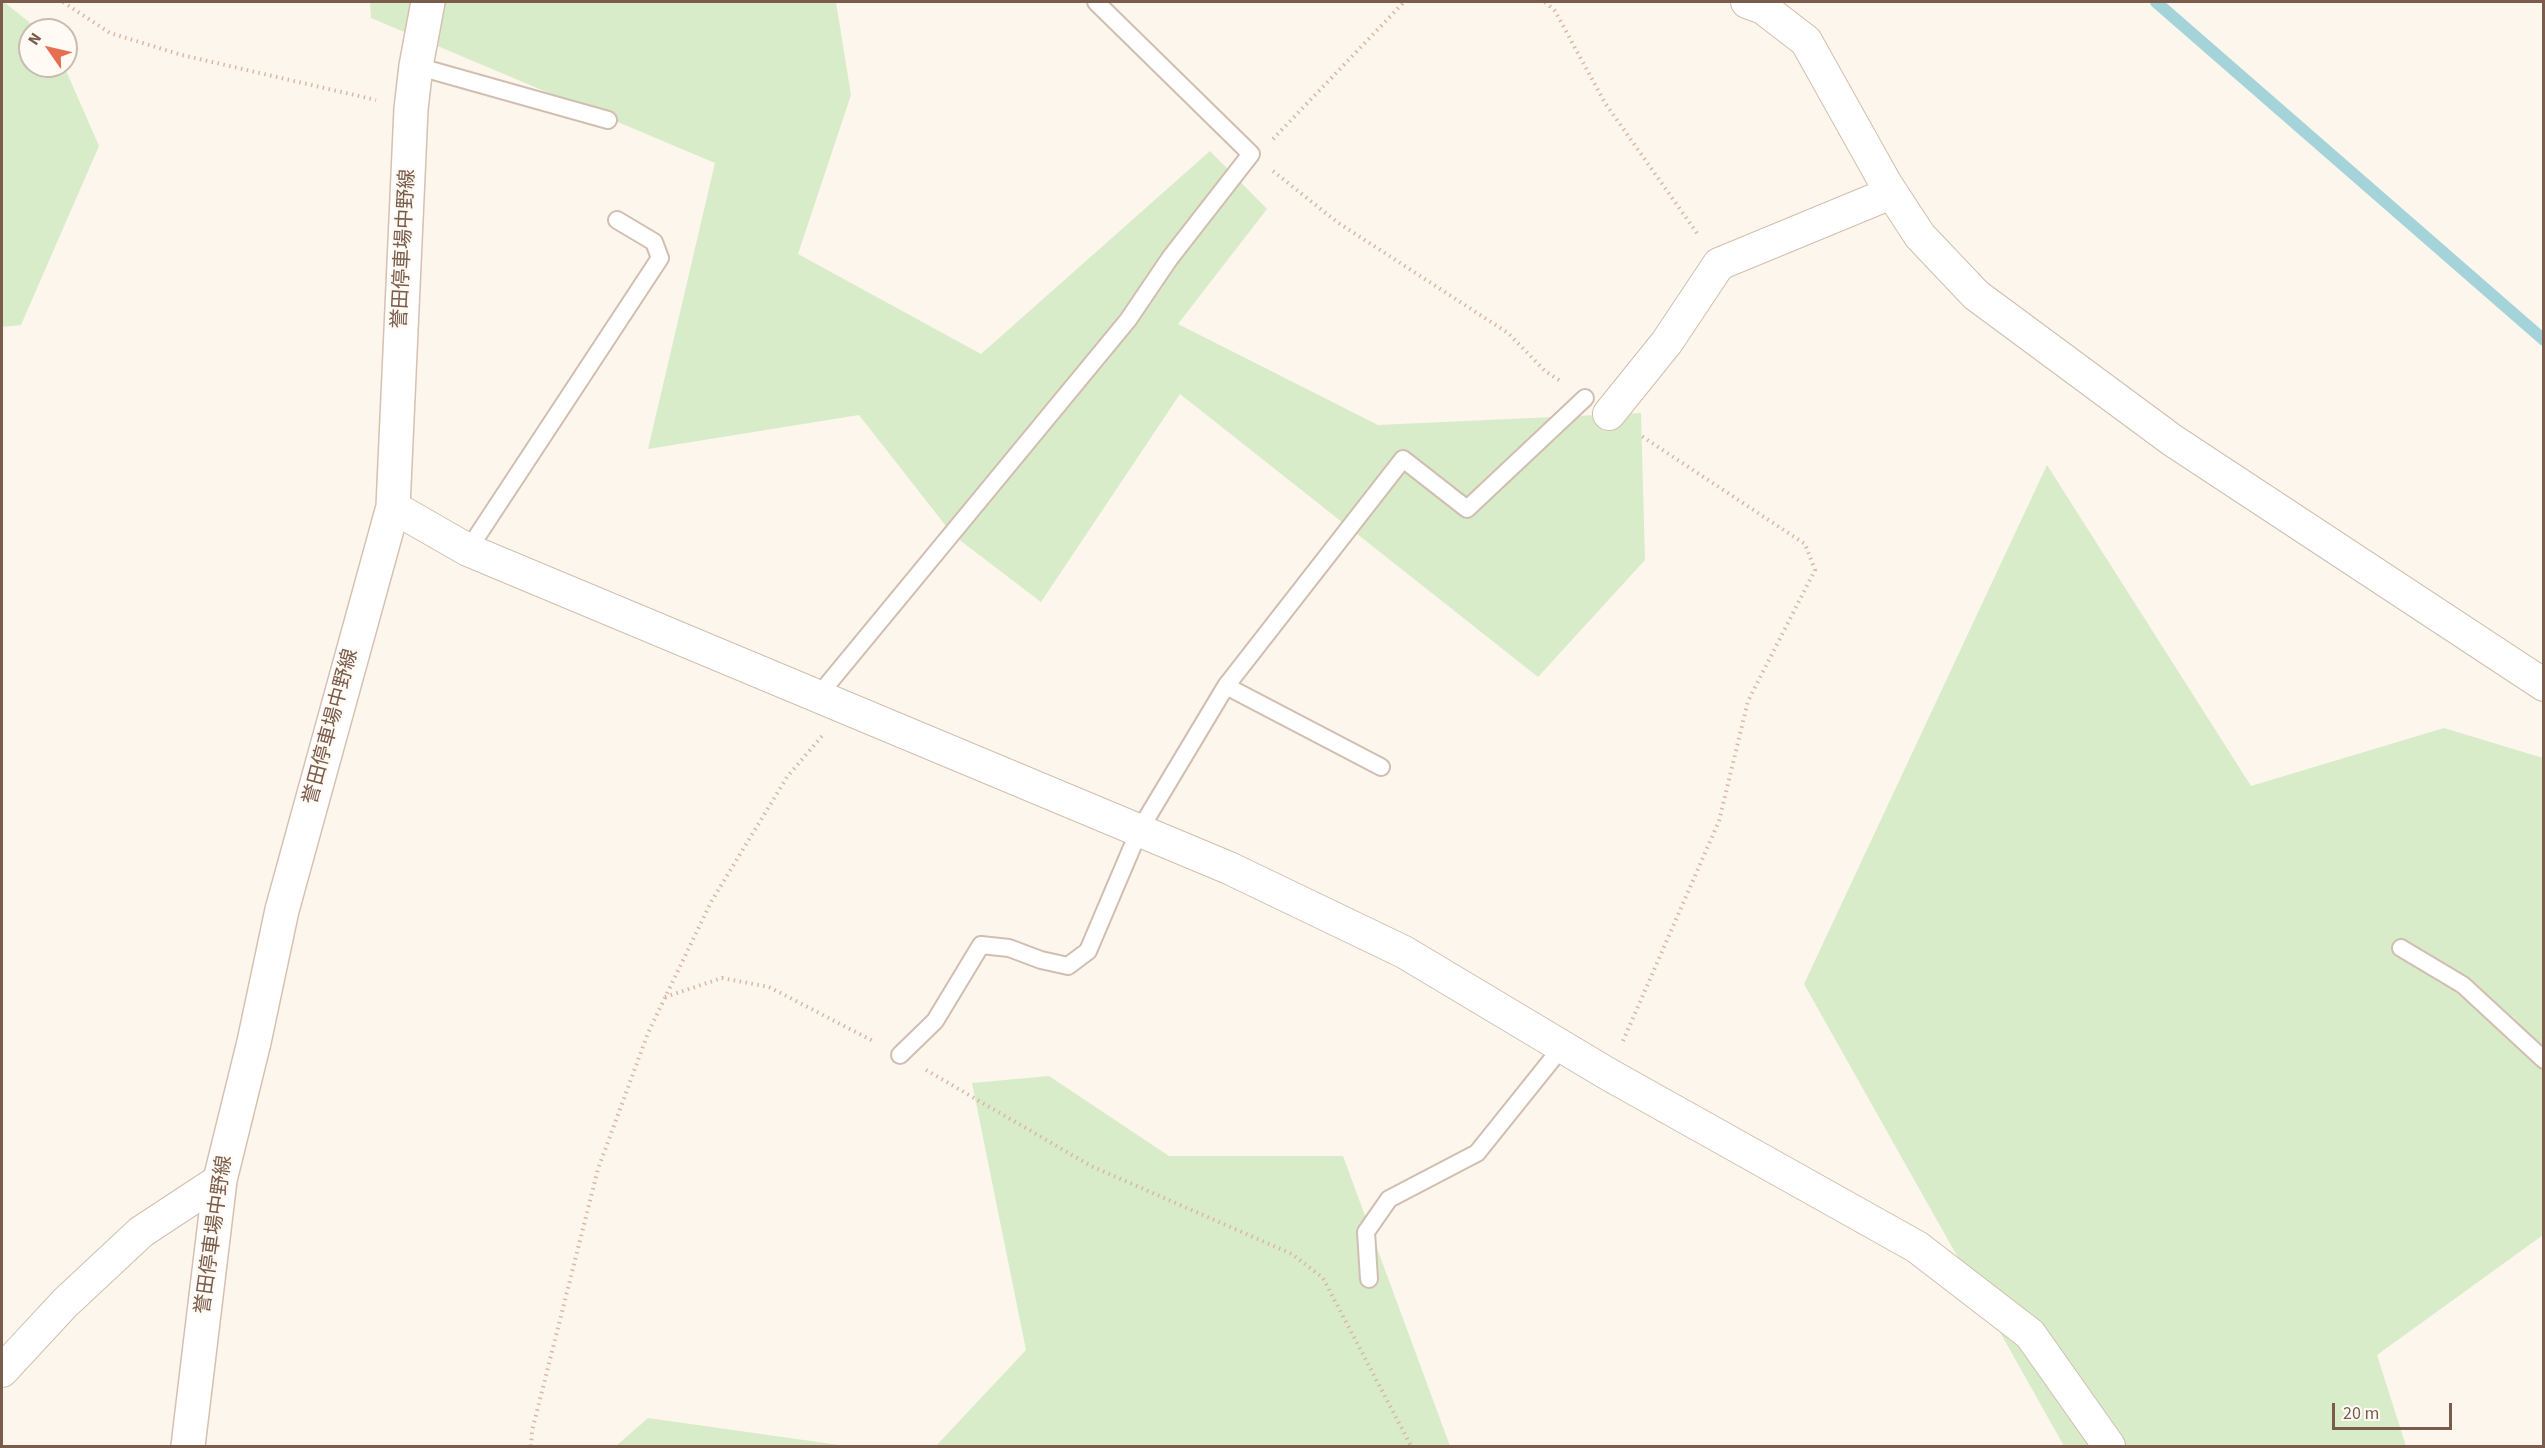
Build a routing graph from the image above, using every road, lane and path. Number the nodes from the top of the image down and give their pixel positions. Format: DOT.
graph roads {
  1 [pos="63,2"];
  2 [pos="428,2"];
  3 [pos="1096,2"];
  4 [pos="1404,2"];
  5 [pos="1545,2"];
  6 [pos="1747,2"];
  7 [pos="416,66"];
  8 [pos="411,108"];
  9 [pos="608,120"];
  10 [pos="1251,154"];
  11 [pos="1891,193"];
  12 [pos="617,220"];
  13 [pos="1719,264"];
  14 [pos="1597,406"];
  15 [pos="393,507"];
  16 [pos="468,550"];
  17 [pos="2544,685"];
  18 [pos="1226,686"];
  19 [pos="832,702"];
  20 [pos="1381,767"];
  21 [pos="1139,831"];
  22 [pos="2401,948"];
  23 [pos="665,997"];
  24 [pos="1562,1047"];
  25 [pos="900,1055"];
  26 [pos="2544,1060"];
  27 [pos="1608,1074"];
  28 [pos="220,1180"];
  29 [pos="1369,1279"];
  30 [pos="2,1371"];
  31 [pos="188,1446"];
  32 [pos="531,1446"];
  33 [pos="1411,1446"];
  34 [pos="2109,1446"];
  1 -- 8 [label="path"];
  2 -- 7 [label="main road, 誉田停車場中野線"];
  3 -- 10 [label="lane"];
  4 -- 10 [label="path"];
  5 -- 13 [label="path"];
  6 -- 11 [label="street"];
  7 -- 8 [label="main road, 誉田停車場中野線"];
  7 -- 9 [label="lane"];
  8 -- 15 [label="main road, 誉田停車場中野線"];
  10 -- 14 [label="path"];
  10 -- 19 [label="lane"];
  11 -- 13 [label="street"];
  11 -- 17 [label="street"];
  12 -- 16 [label="lane"];
  13 -- 14 [label="street"];
  14 -- 18 [label="lane"];
  14 -- 27 [label="path"];
  15 -- 16 [label="street"];
  15 -- 28 [label="main road, 誉田停車場中野線"];
  16 -- 19 [label="street"];
  18 -- 20 [label="lane"];
  18 -- 21 [label="lane"];
  19 -- 21 [label="street"];
  19 -- 23 [label="path"];
  21 -- 24 [label="street"];
  21 -- 25 [label="lane"];
  22 -- 26 [label="lane"];
  23 -- 25 [label="path"];
  23 -- 32 [label="path"];
  24 -- 27 [label="street"];
  24 -- 29 [label="lane"];
  25 -- 33 [label="path"];
  27 -- 34 [label="street"];
  28 -- 30 [label="street"];
  28 -- 31 [label="main road, 誉田停車場中野線"];
}
